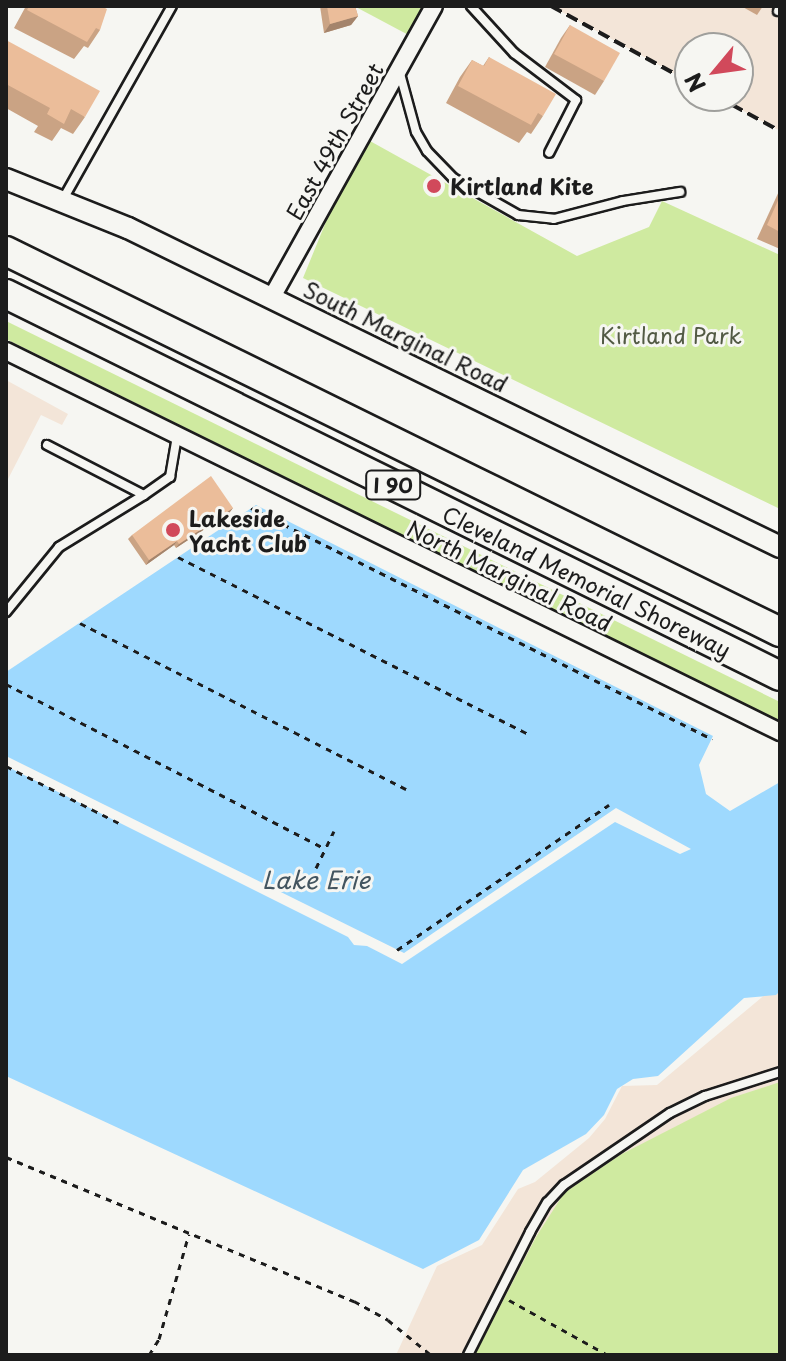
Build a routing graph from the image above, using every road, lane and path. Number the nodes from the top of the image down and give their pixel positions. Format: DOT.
graph roads {
  1 [pos="172,6"];
  2 [pos="434,6"];
  3 [pos="471,6"];
  4 [pos="399,69"];
  5 [pos="549,153"];
  6 [pos="6,179"];
  7 [pos="680,192"];
  8 [pos="62,202"];
  9 [pos="6,251"];
  10 [pos="6,294"];
  11 [pos="272,297"];
  12 [pos="6,351"];
  13 [pos="177,435"];
  14 [pos="47,445"];
  15 [pos="144,495"];
  16 [pos="251,508"];
  17 [pos="780,547"];
  18 [pos="178,557"];
  19 [pos="6,612"];
  20 [pos="80,623"];
  21 [pos="780,632"];
  22 [pos="780,676"];
  23 [pos="6,684"];
  24 [pos="780,732"];
  25 [pos="528,734"];
  26 [pos="712,739"];
  27 [pos="6,766"];
  28 [pos="406,789"];
  29 [pos="609,805"];
  30 [pos="119,823"];
  31 [pos="334,831"];
  32 [pos="325,849"];
  33 [pos="316,868"];
  34 [pos="397,950"];
  35 [pos="780,1072"];
  36 [pos="6,1157"];
  37 [pos="189,1233"];
  38 [pos="499,1293"];
  39 [pos="149,1355"];
  40 [pos="431,1355"];
  41 [pos="468,1355"];
  42 [pos="608,1355"];
  1 -- 8 [label="lane"];
  2 -- 4 [label="street, East 49th Street"];
  3 -- 5 [label="lane"];
  4 -- 7 [label="lane"];
  4 -- 11 [label="street, East 49th Street"];
  6 -- 8 [label="street, South Marginal Road"];
  8 -- 11 [label="street, South Marginal Road"];
  9 -- 21 [label="highway, Cleveland Memorial Shoreway / I 90"];
  10 -- 22 [label="highway, Cleveland Memorial Shoreway / I 90"];
  11 -- 17 [label="street, South Marginal Road"];
  12 -- 13 [label="street, North Marginal Road"];
  13 -- 15 [label="lane"];
  13 -- 24 [label="street, North Marginal Road"];
  14 -- 15 [label="lane"];
  15 -- 19 [label="lane"];
  16 -- 26 [label="path"];
  18 -- 25 [label="path"];
  20 -- 28 [label="path"];
  23 -- 32 [label="path"];
  27 -- 30 [label="path"];
  29 -- 34 [label="path"];
  31 -- 32 [label="path"];
  32 -- 33 [label="path"];
  35 -- 38 [label="lane"];
  36 -- 37 [label="path"];
  37 -- 39 [label="path"];
  37 -- 40 [label="path"];
  38 -- 41 [label="lane"];
  38 -- 42 [label="path"];
}
